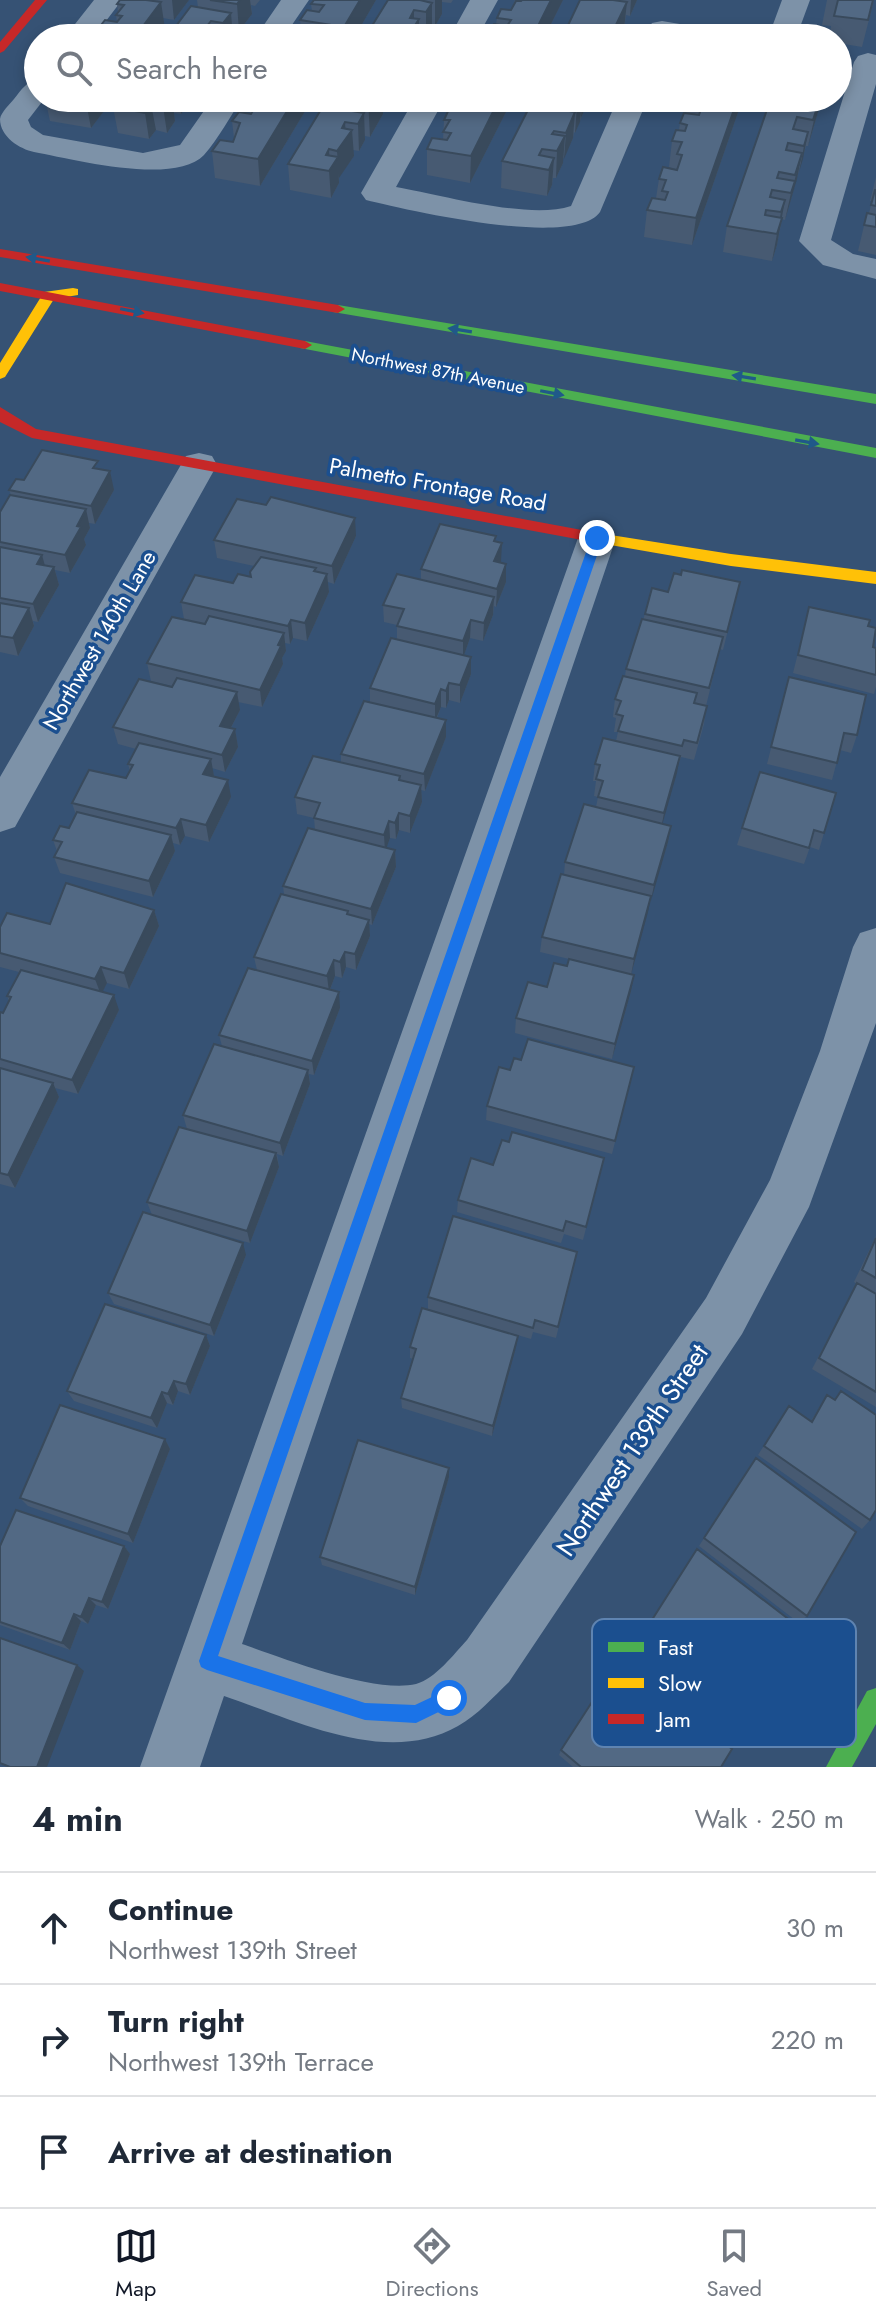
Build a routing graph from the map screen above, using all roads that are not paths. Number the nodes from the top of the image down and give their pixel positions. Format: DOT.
graph roads {
  1 [pos="41,0"];
  2 [pos="108,0"];
  3 [pos="295,0"];
  4 [pos="484,0"];
  5 [pos="674,0"];
  6 [pos="796,0"];
  7 [pos="89,24"];
  8 [pos="279,24"];
  9 [pos="471,24"];
  10 [pos="665,24"];
  11 [pos="787,24"];
  12 [pos="0,49"];
  13 [pos="861,60"];
  14 [pos="852,95"];
  15 [pos="24,106"];
  16 [pos="218,112"];
  17 [pos="422,112"];
  18 [pos="627,112"];
  19 [pos="848,112"];
  20 [pos="0,253"];
  21 [pos="876,269"];
  22 [pos="0,287"];
  23 [pos="49,295"];
  24 [pos="271,298"];
  25 [pos="0,374"];
  26 [pos="876,399"];
  27 [pos="0,412"];
  28 [pos="876,453"];
  29 [pos="199,465"];
  30 [pos="597,538"];
  31 [pos="876,578"];
  32 [pos="0,815"];
  33 [pos="876,947"];
  34 [pos="207,1661"];
  35 [pos="876,1700"];
  36 [pos="856,1735"];
  37 [pos="849,1747"];
  38 [pos="170,1767"];
  39 [pos="838,1767"];
  1 -- 12 [label="main road"];
  2 -- 7 [label="street"];
  3 -- 8 [label="street"];
  4 -- 9 [label="street"];
  5 -- 10 [label="street"];
  6 -- 11 [label="street"];
  13 -- 14 [label="street"];
  15 -- 16 [label="street"];
  17 -- 18 [label="street"];
  19 -- 21 [label="street"];
  24 -- 20 [label="main road, Northwest 87th Avenue, one-way"];
  22 -- 23 [label="main road, Northwest 87th Avenue"];
  23 -- 24 [label="main road"];
  23 -- 25 [label="main road"];
  23 -- 28 [label="main road, Northwest 87th Avenue, one-way"];
  26 -- 24 [label="main road, Northwest 87th Avenue, one-way"];
  27 -- 29 [label="main road, Palmetto Frontage Road"];
  29 -- 30 [label="main road, Palmetto Frontage Road"];
  29 -- 32 [label="street, Northwest 140th Lane"];
  30 -- 31 [label="main road, Palmetto Frontage Road"];
  30 -- 34 [label="street"];
  33 -- 34 [label="street, Northwest 139th Street"];
  34 -- 38 [label="street"];
  35 -- 36 [label="main road"];
  37 -- 39 [label="main road"];
}
